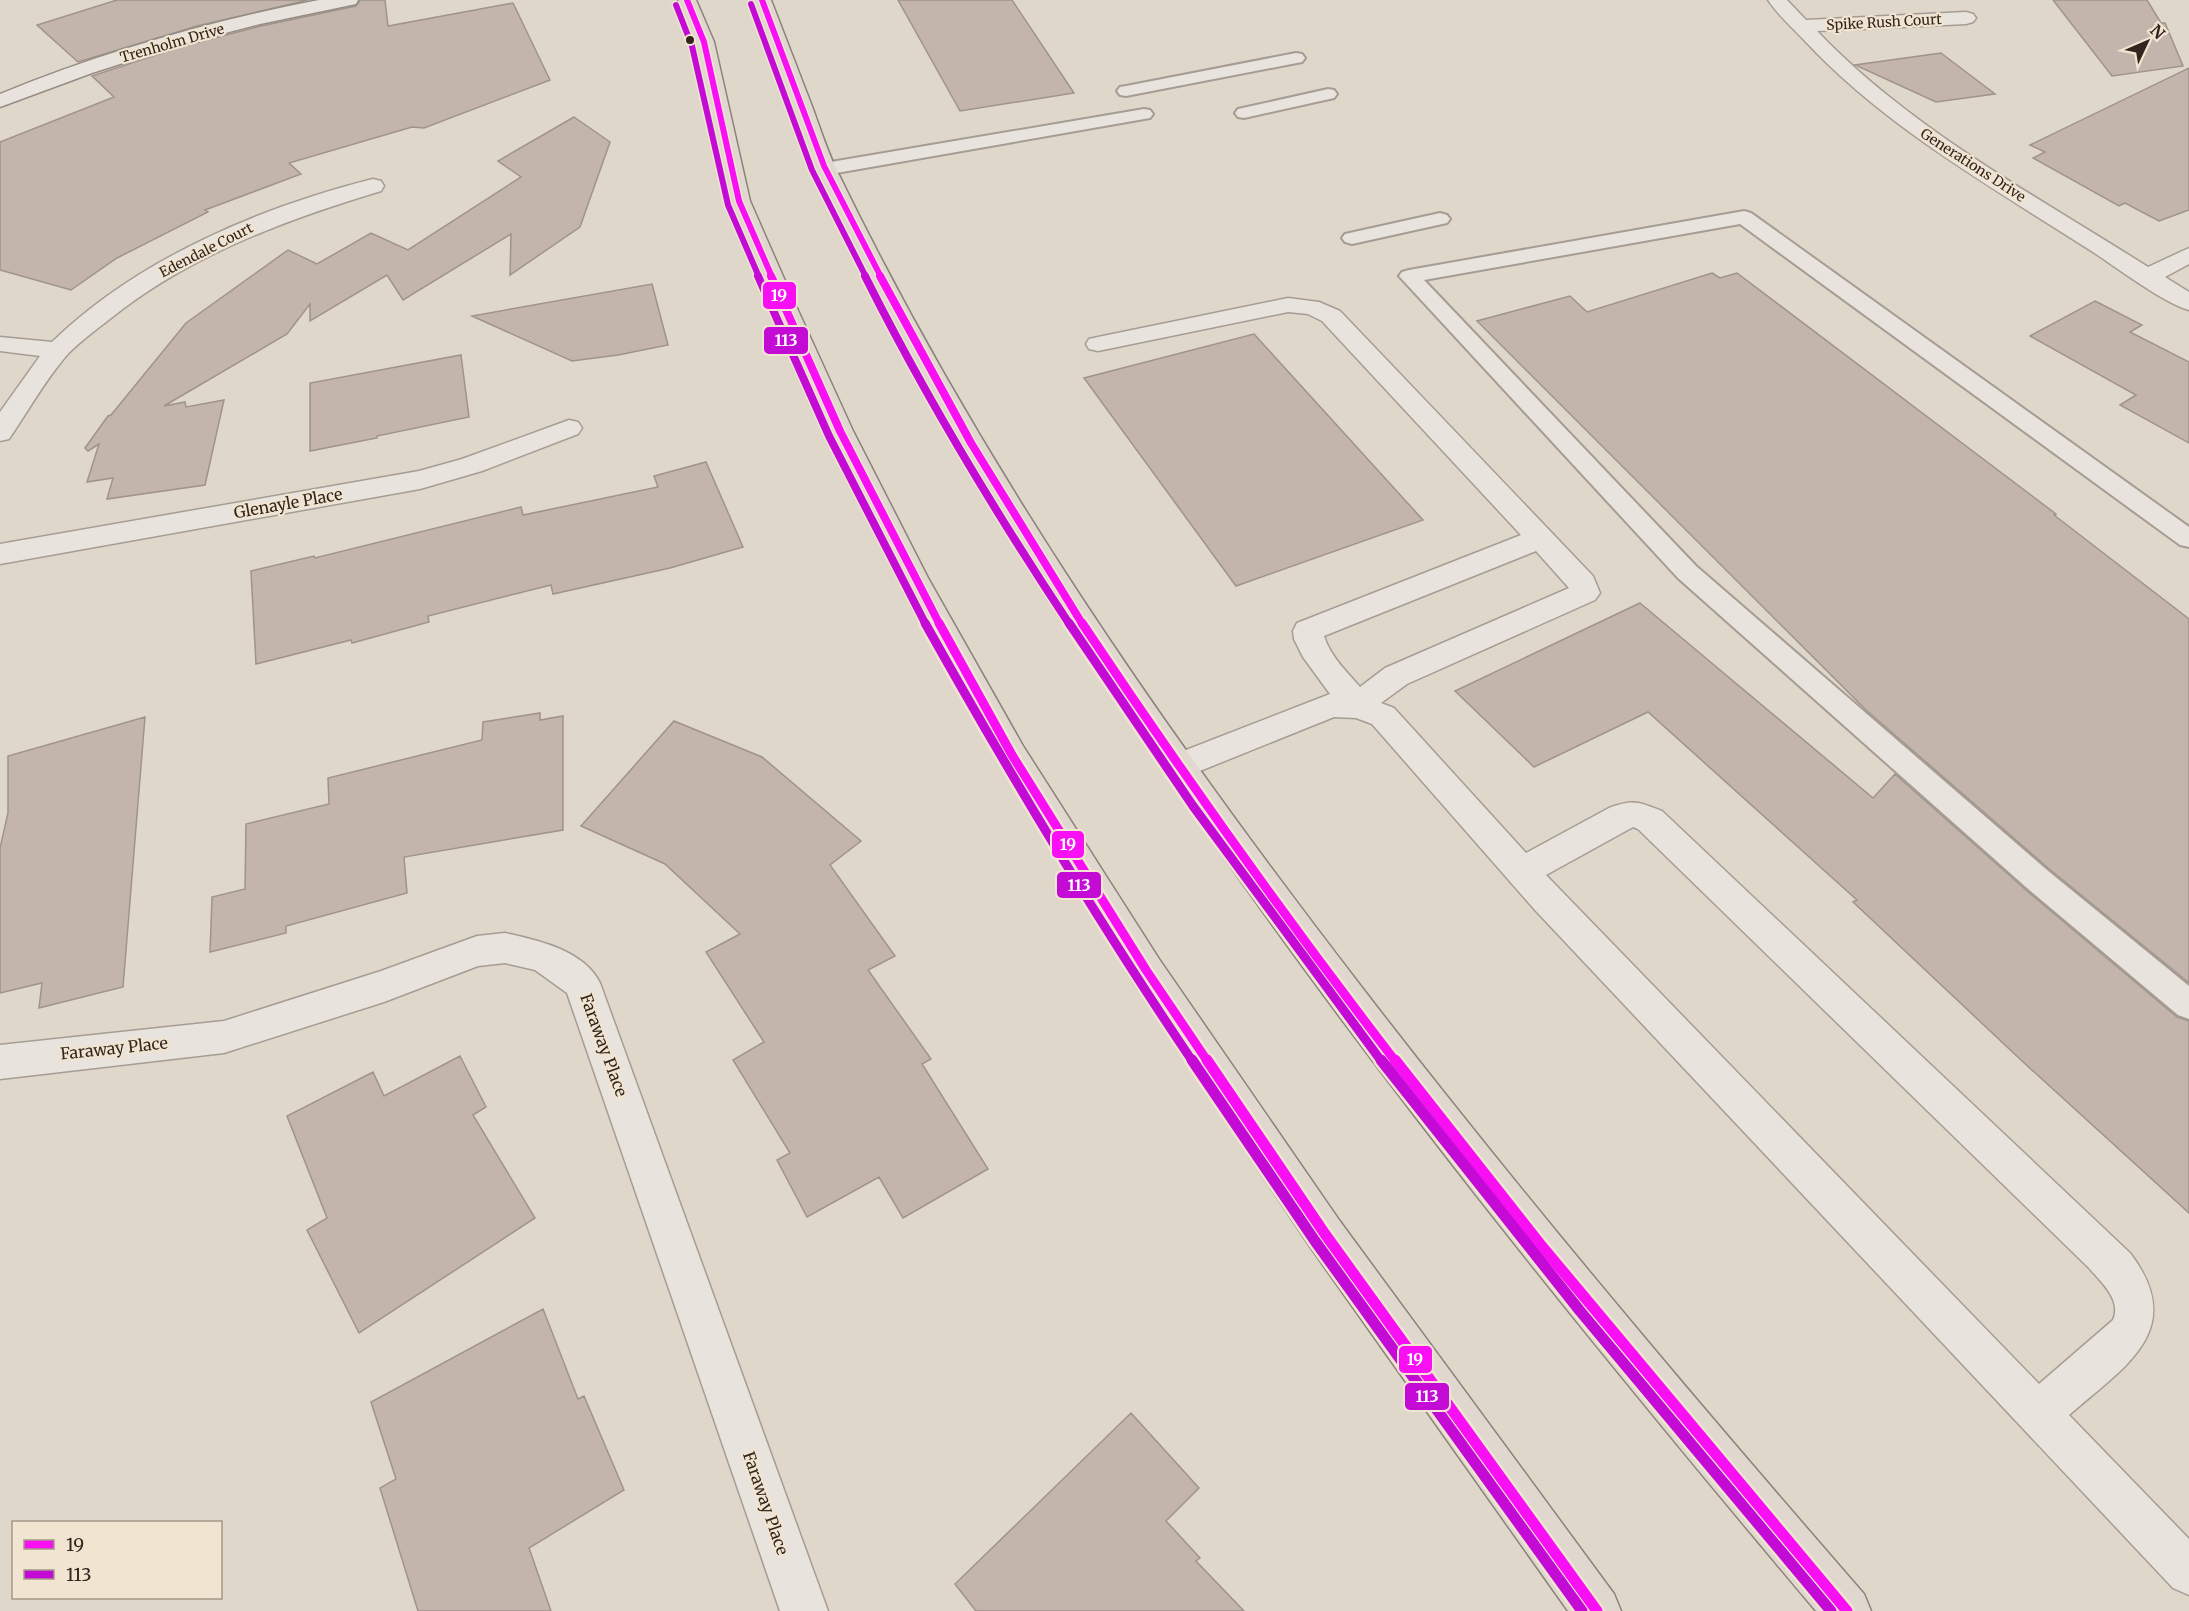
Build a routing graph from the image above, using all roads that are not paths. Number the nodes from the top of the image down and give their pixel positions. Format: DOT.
graph roads {
  1 [pos="349,0"];
  2 [pos="687,0"];
  3 [pos="762,0"];
  4 [pos="1777,0"];
  5 [pos="1966,18"];
  6 [pos="1802,26"];
  7 [pos="1296,58"];
  8 [pos="1126,91"];
  9 [pos="1328,93"];
  10 [pos="0,100"];
  11 [pos="1244,113"];
  12 [pos="1144,114"];
  13 [pos="825,169"];
  14 [pos="373,186"];
  15 [pos="1440,219"];
  16 [pos="1352,238"];
  17 [pos="2189,255"];
  18 [pos="2147,278"];
  19 [pos="2189,303"];
  20 [pos="0,344"];
  21 [pos="1098,344"];
  22 [pos="58,350"];
  23 [pos="569,428"];
  24 [pos="0,433"];
  25 [pos="1540,538"];
  26 [pos="2189,539"];
  27 [pos="0,554"];
  28 [pos="1359,707"];
  29 [pos="1179,766"];
  30 [pos="1522,872"];
  31 [pos="2189,1005"];
  32 [pos="0,1062"];
  33 [pos="2038,1414"];
  34 [pos="2189,1572"];
  35 [pos="804,1611"];
  36 [pos="1597,1611"];
  37 [pos="1847,1611"];
  1 -- 10 [label="street, Trenholm Drive"];
  2 -- 36 [label="main road"];
  3 -- 13 [label="main road"];
  4 -- 6 [label="street, Generations Drive"];
  5 -- 6 [label="street, Spike Rush Court"];
  6 -- 18 [label="street, Generations Drive"];
  7 -- 8 [label="lane"];
  9 -- 11 [label="lane"];
  12 -- 13 [label="lane"];
  13 -- 29 [label="main road"];
  14 -- 22 [label="street, Edendale Court"];
  15 -- 16 [label="lane"];
  17 -- 18 [label="street"];
  18 -- 19 [label="street, Generations Drive"];
  20 -- 22 [label="street"];
  21 -- 25 [label="street"];
  22 -- 24 [label="street, Edendale Court"];
  23 -- 27 [label="street, Glenayle Place"];
  25 -- 28 [label="street"];
  25 -- 28 [label="street"];
  26 -- 31 [label="lane"];
  28 -- 29 [label="street"];
  28 -- 30 [label="street"];
  29 -- 37 [label="main road"];
  30 -- 33 [label="street"];
  30 -- 33 [label="street"];
  32 -- 35 [label="street, Faraway Place"];
  33 -- 34 [label="street"];
}
